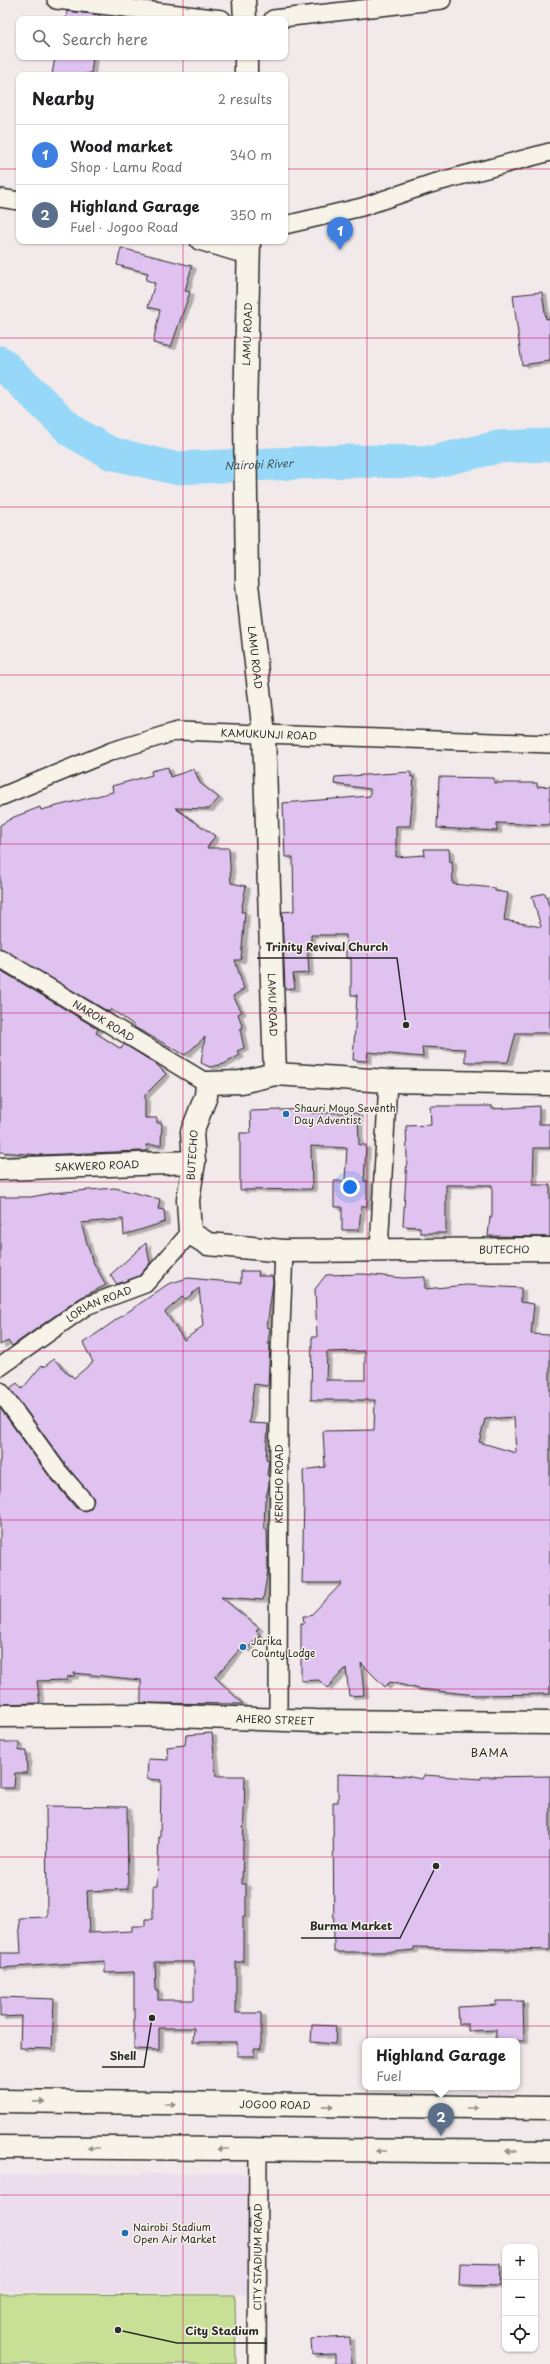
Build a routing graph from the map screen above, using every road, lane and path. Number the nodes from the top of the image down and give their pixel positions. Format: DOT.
graph roads {
  1 [pos="56,0"];
  2 [pos="244,0"];
  3 [pos="442,0"];
  4 [pos="196,16"];
  5 [pos="245,16"];
  6 [pos="288,17"];
  7 [pos="246,60"];
  8 [pos="246,72"];
  9 [pos="550,152"];
  10 [pos="0,198"];
  11 [pos="16,201"];
  12 [pos="288,225"];
  13 [pos="218,244"];
  14 [pos="249,249"];
  15 [pos="264,734"];
  16 [pos="550,744"];
  17 [pos="0,797"];
  18 [pos="0,958"];
  19 [pos="275,1074"];
  20 [pos="388,1081"];
  21 [pos="207,1083"];
  22 [pos="550,1084"];
  23 [pos="194,1162"];
  24 [pos="0,1169"];
  25 [pos="190,1233"];
  26 [pos="550,1249"];
  27 [pos="379,1250"];
  28 [pos="284,1251"];
  29 [pos="0,1367"];
  30 [pos="0,1391"];
  31 [pos="84,1501"];
  32 [pos="0,1716"];
  33 [pos="278,1718"];
  34 [pos="550,1723"];
  35 [pos="0,2101"];
  36 [pos="550,2108"];
  37 [pos="0,2147"];
  38 [pos="258,2149"];
  39 [pos="550,2152"];
  40 [pos="257,2364"];
  1 -- 4 [label="street"];
  2 -- 5 [label="street"];
  3 -- 6 [label="street"];
  7 -- 8 [label="street"];
  9 -- 12 [label="street"];
  10 -- 11 [label="street"];
  13 -- 14 [label="street"];
  14 -- 15 [label="street, LAMU ROAD"];
  15 -- 16 [label="street, KAMUKUNJI ROAD"];
  15 -- 17 [label="street, KAMUKUNJI ROAD"];
  15 -- 19 [label="street, LAMU ROAD"];
  18 -- 21 [label="street, NAROK ROAD"];
  19 -- 20 [label="street"];
  19 -- 21 [label="street"];
  20 -- 22 [label="street"];
  20 -- 27 [label="street"];
  21 -- 23 [label="street, BUTECHO"];
  23 -- 24 [label="street, SAKWERO ROAD"];
  23 -- 25 [label="street, BUTECHO"];
  25 -- 28 [label="street, BUTECHO"];
  25 -- 29 [label="street, LORIAN ROAD"];
  26 -- 27 [label="street, BUTECHO"];
  27 -- 28 [label="street, BUTECHO"];
  28 -- 33 [label="street, KERICHO ROAD"];
  30 -- 31 [label="street"];
  32 -- 33 [label="street, AHERO STREET"];
  33 -- 34 [label="street, AHERO STREET"];
  35 -- 36 [label="street, JOGOO ROAD, one-way"];
  38 -- 37 [label="street, one-way"];
  39 -- 38 [label="street, one-way"];
  38 -- 40 [label="street, CITY STADIUM ROAD"];
}
